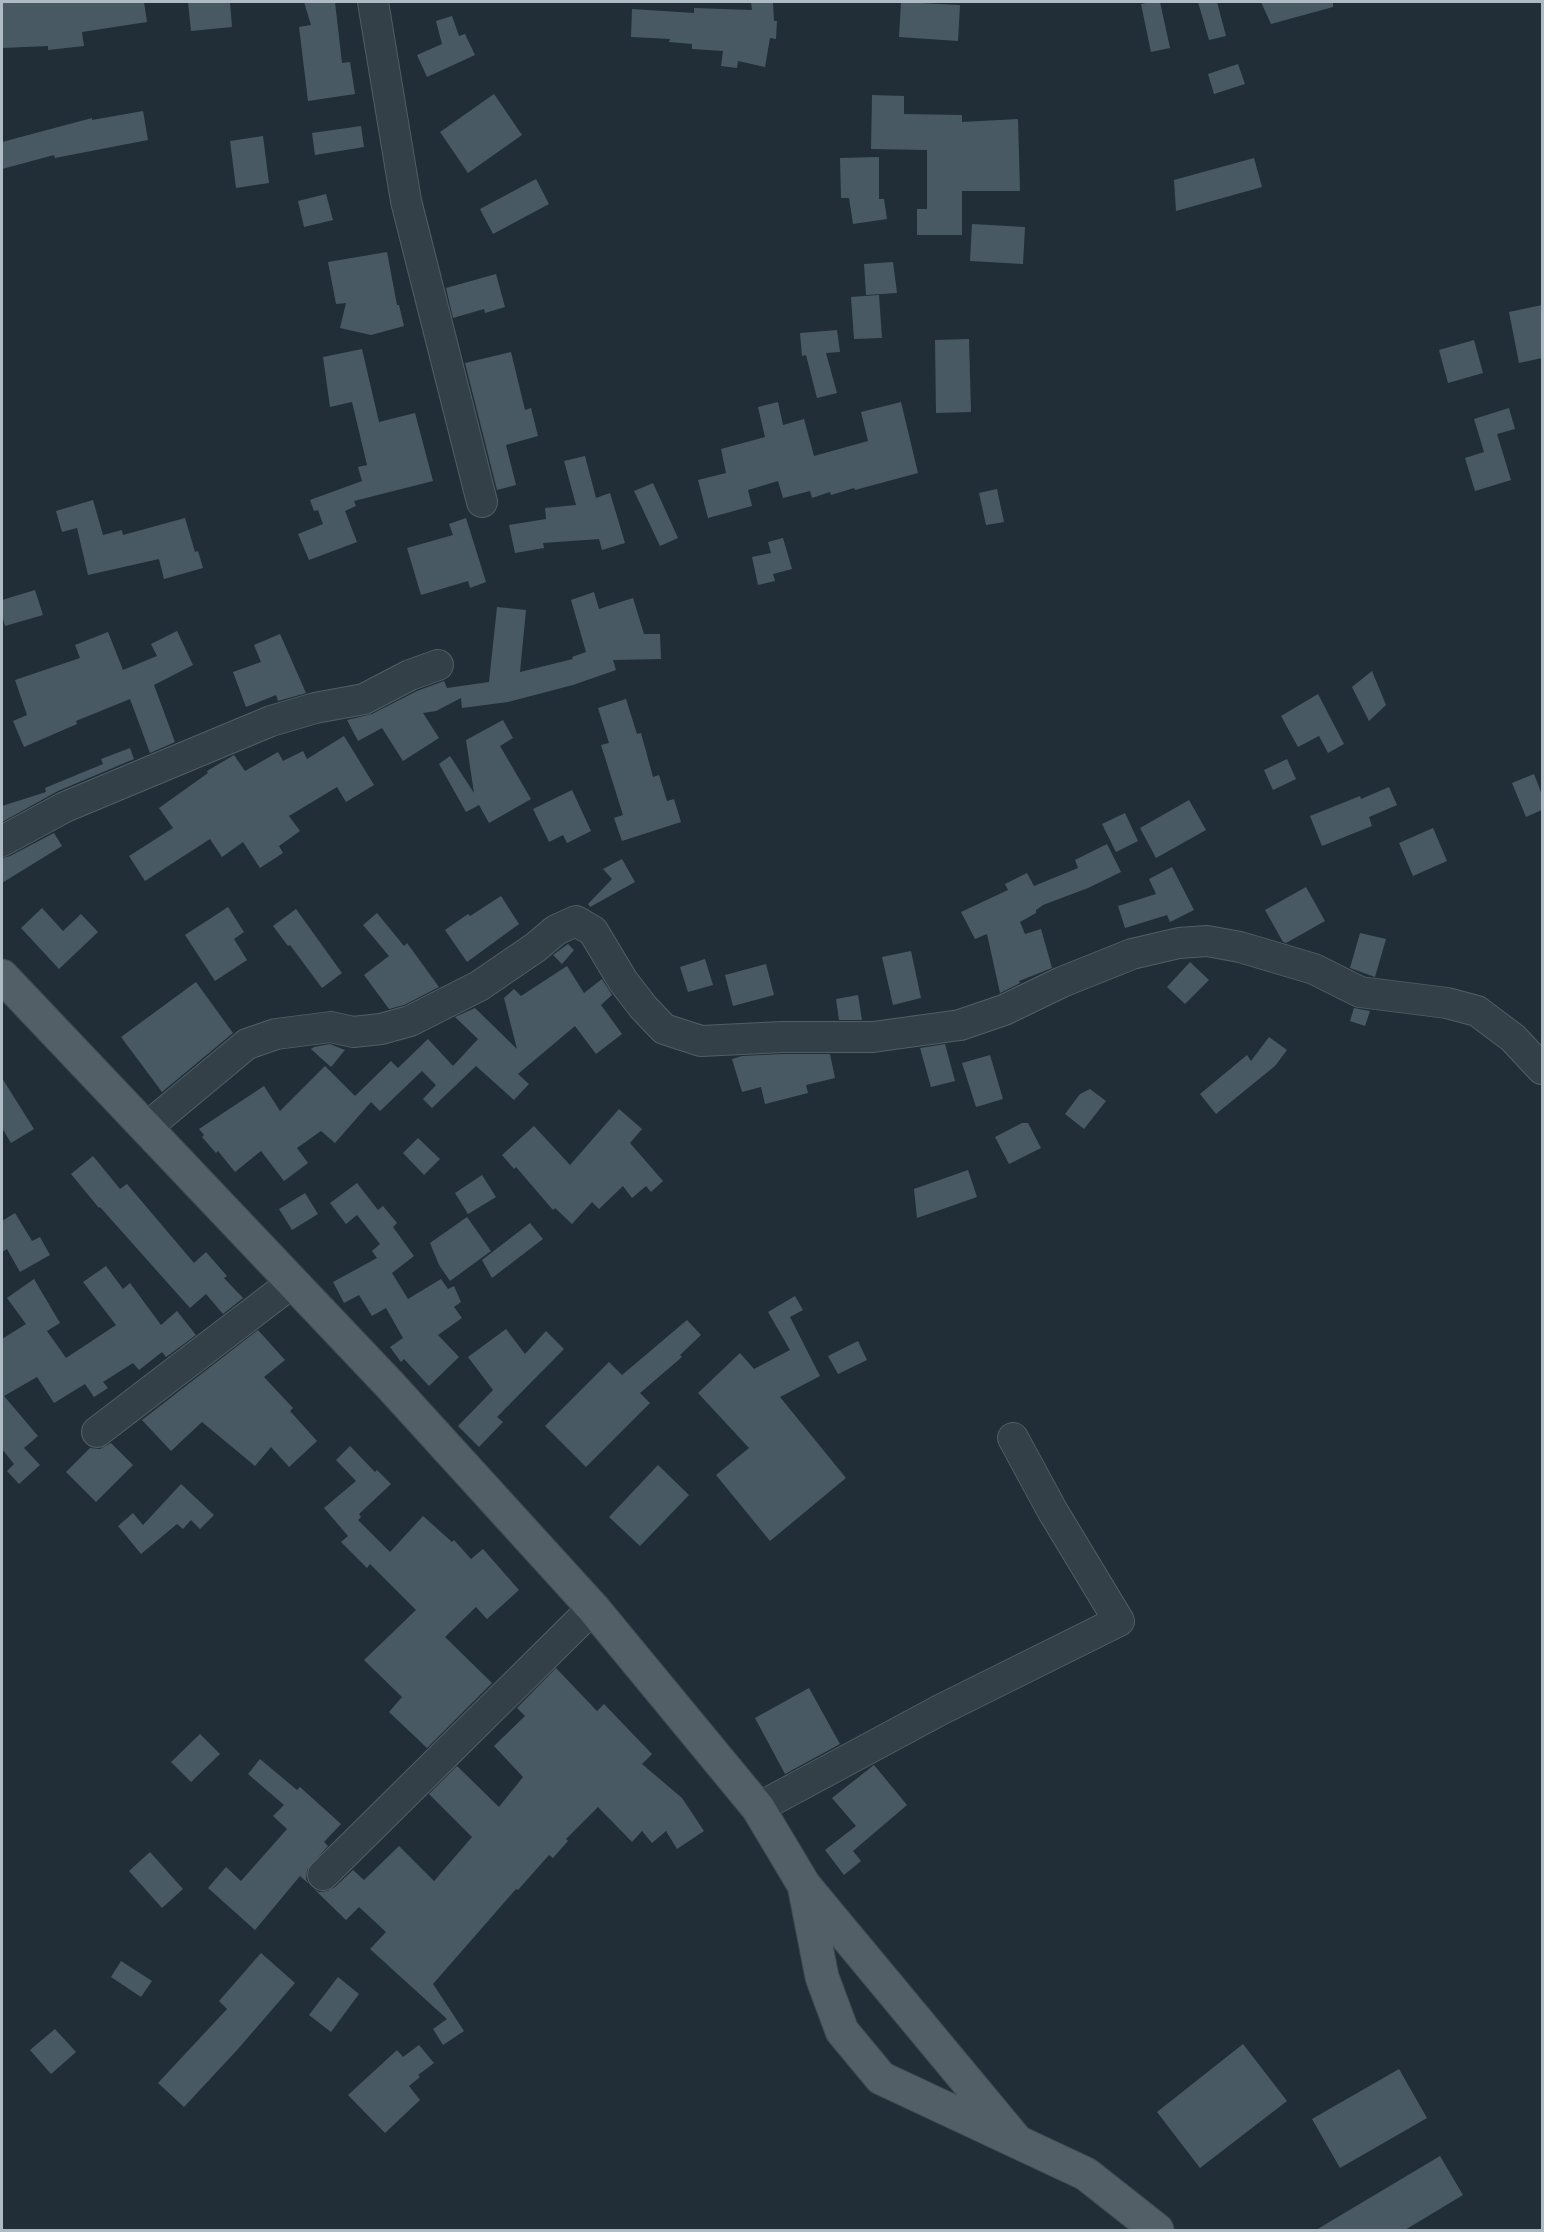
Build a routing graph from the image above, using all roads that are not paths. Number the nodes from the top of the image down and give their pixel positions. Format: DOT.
graph roads {
  1 [pos="373,2"];
  2 [pos="482,502"];
  3 [pos="438,665"];
  4 [pos="2,841"];
  5 [pos="2,976"];
  6 [pos="1542,1069"];
  7 [pos="146,1128"];
  8 [pos="293,1282"];
  9 [pos="97,1432"];
  10 [pos="1012,1438"];
  11 [pos="593,1608"];
  12 [pos="758,1808"];
  13 [pos="323,1875"];
  14 [pos="804,1885"];
  15 [pos="1015,2139"];
  16 [pos="1157,2230"];
  1 -- 2 [label="street"];
  3 -- 4 [label="street"];
  5 -- 7 [label="main road"];
  6 -- 7 [label="street"];
  7 -- 8 [label="main road"];
  8 -- 9 [label="street"];
  8 -- 11 [label="main road"];
  10 -- 12 [label="street"];
  11 -- 12 [label="main road"];
  11 -- 13 [label="street"];
  12 -- 14 [label="main road"];
  14 -- 15 [label="main road"];
  14 -- 15 [label="main road"];
  15 -- 16 [label="main road"];
}
